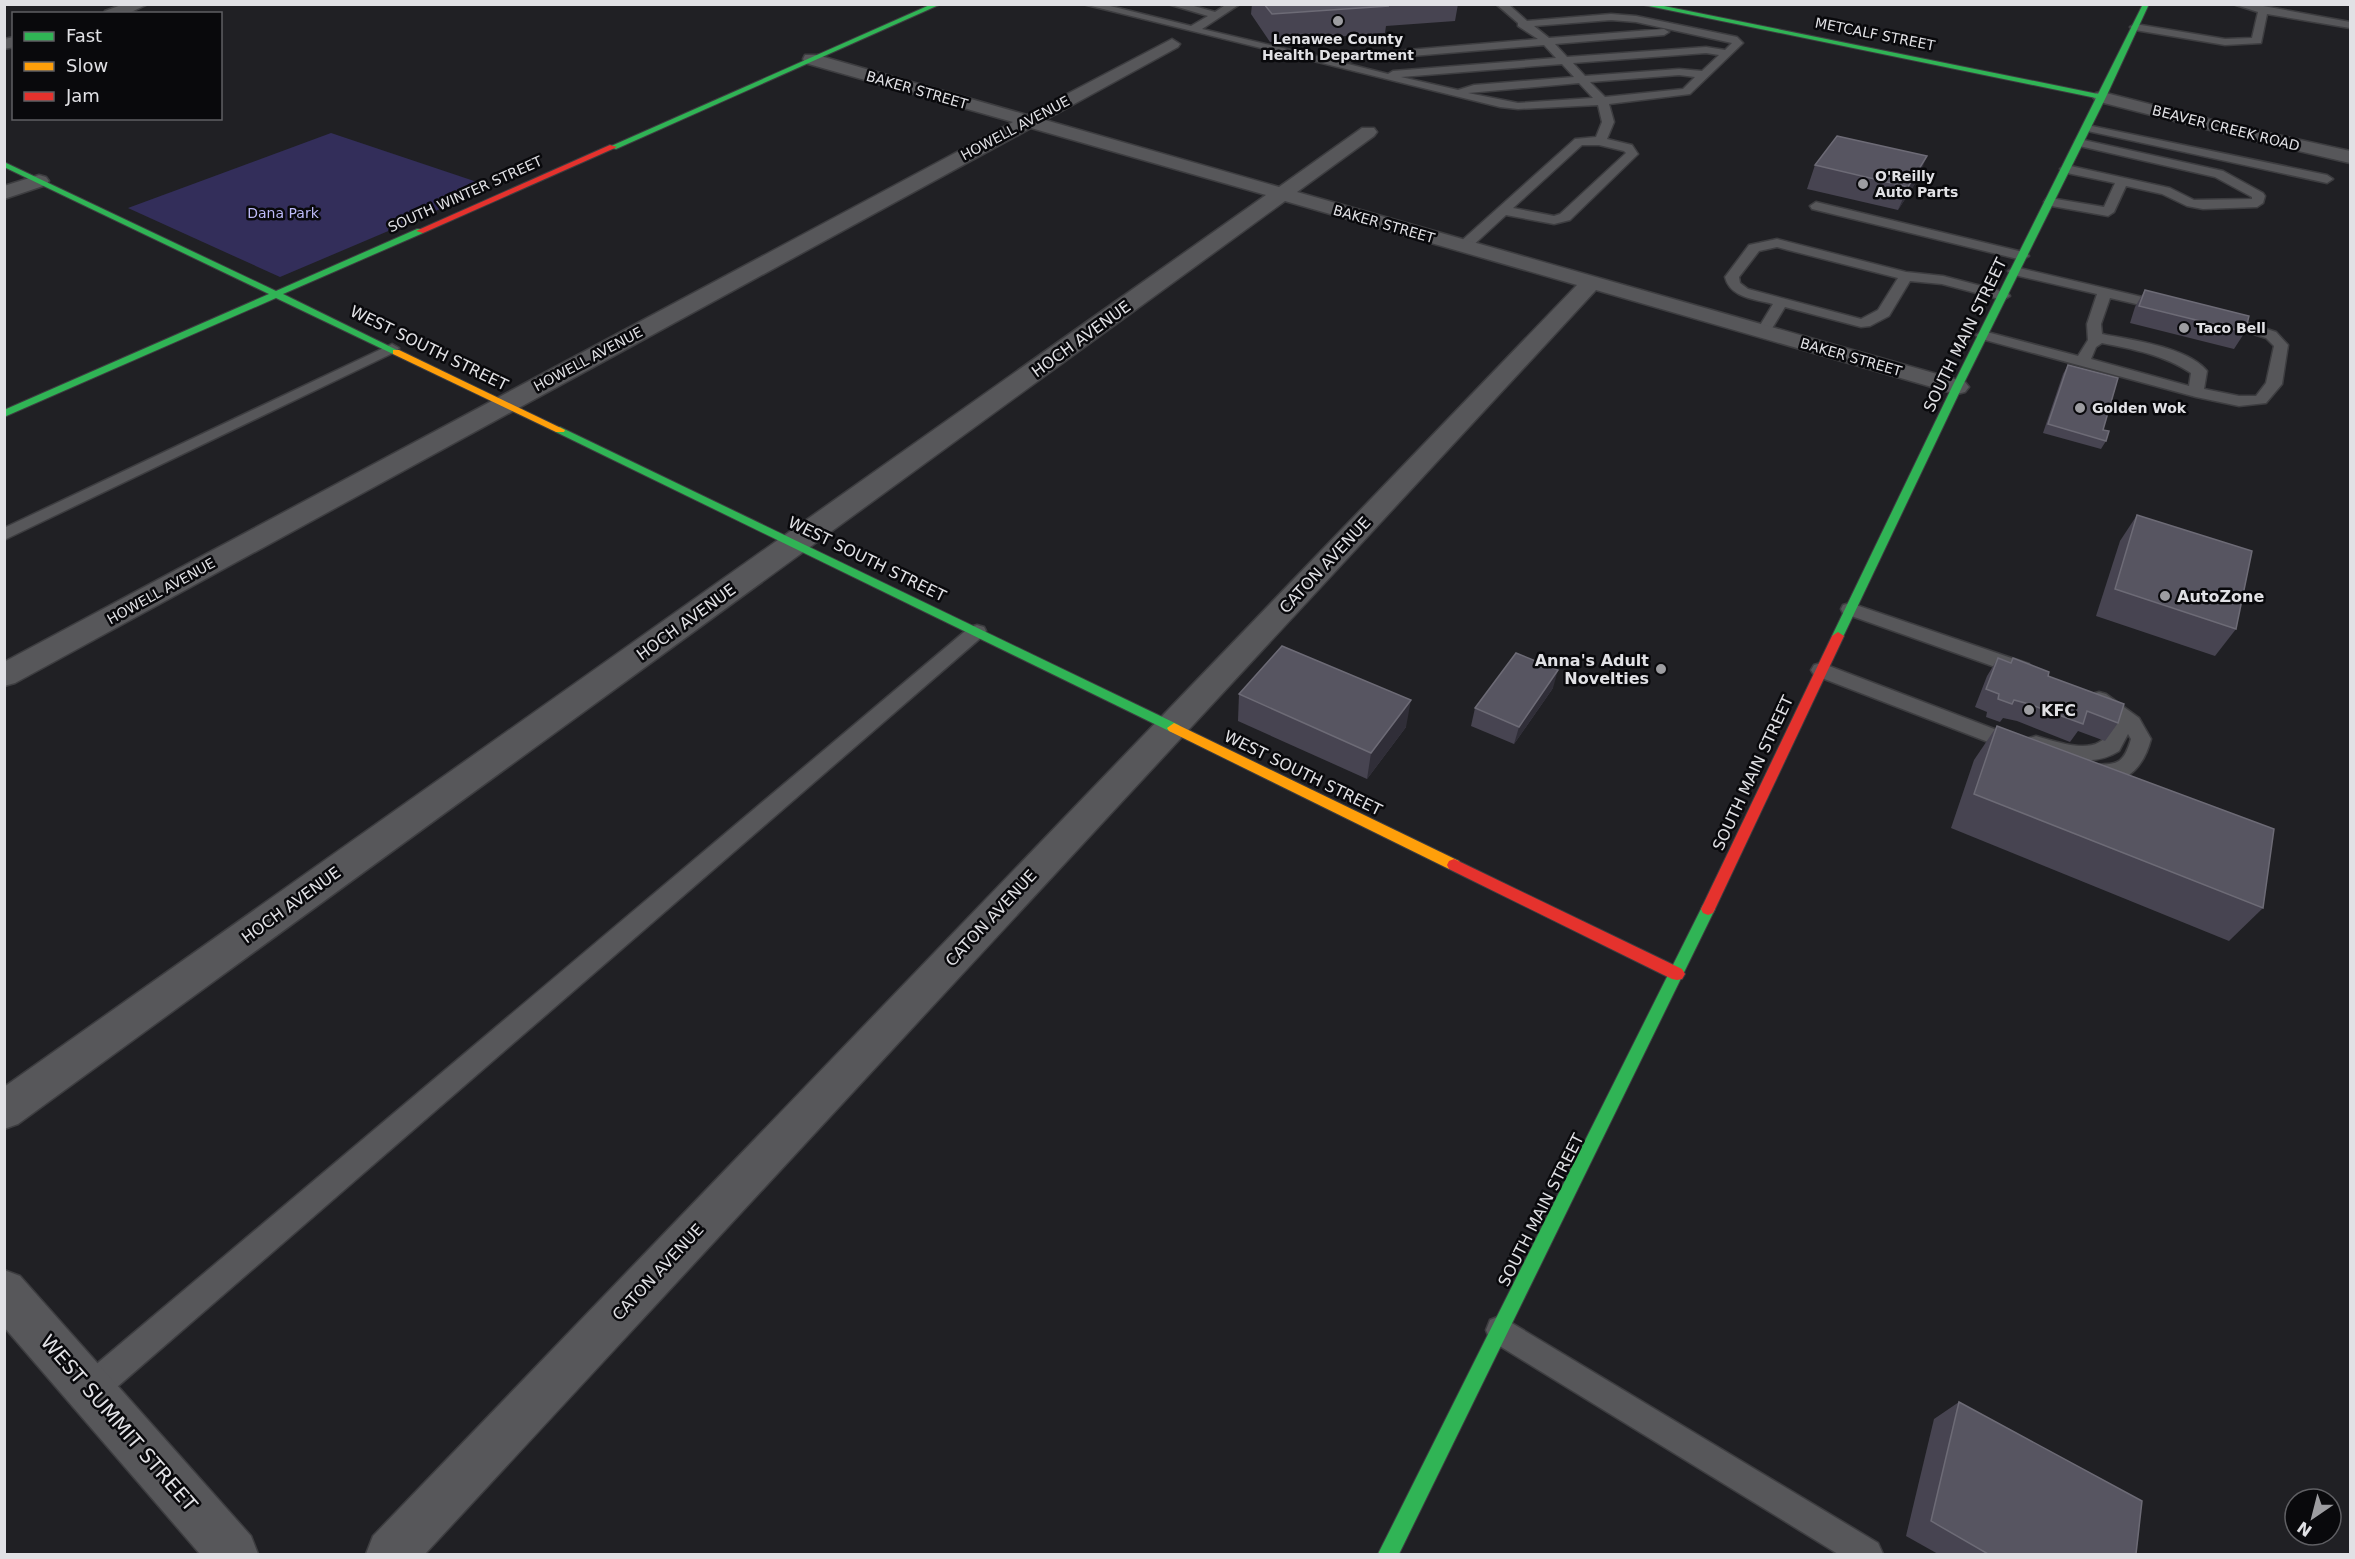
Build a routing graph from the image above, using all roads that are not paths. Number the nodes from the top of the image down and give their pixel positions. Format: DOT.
graph roads {
  1 [pos="141,4"];
  2 [pos="938,4"];
  3 [pos="1088,4"];
  4 [pos="1173,4"];
  5 [pos="1235,4"];
  6 [pos="1501,4"];
  7 [pos="1642,4"];
  8 [pos="2146,4"];
  9 [pos="2238,4"];
  10 [pos="2263,10"];
  11 [pos="116,12"];
  12 [pos="1218,15"];
  13 [pos="1522,24"];
  14 [pos="2350,25"];
  15 [pos="1676,27"];
  16 [pos="2135,27"];
  17 [pos="1192,30"];
  18 [pos="1546,42"];
  19 [pos="1172,44"];
  20 [pos="1727,53"];
  21 [pos="811,59"];
  22 [pos="1563,60"];
  23 [pos="1324,62"];
  24 [pos="1704,75"];
  25 [pos="1383,76"];
  26 [pos="1581,80"];
  27 [pos="1454,93"];
  28 [pos="2102,97"];
  29 [pos="1602,102"];
  30 [pos="1027,121"];
  31 [pos="2087,128"];
  32 [pos="1368,132"];
  33 [pos="1599,141"];
  34 [pos="2079,143"];
  35 [pos="2350,157"];
  36 [pos="4,164"];
  37 [pos="2066,169"];
  38 [pos="2327,179"];
  39 [pos="39,181"];
  40 [pos="2122,182"];
  41 [pos="4,193"];
  42 [pos="1282,195"];
  43 [pos="2050,202"];
  44 [pos="1816,206"];
  45 [pos="1502,210"];
  46 [pos="1464,246"];
  47 [pos="2022,256"];
  48 [pos="2015,271"];
  49 [pos="1906,276"];
  50 [pos="1592,282"];
  51 [pos="2104,293"];
  52 [pos="279,294"];
  53 [pos="2003,296"];
  54 [pos="1781,303"];
  55 [pos="2185,311"];
  56 [pos="2208,316"];
  57 [pos="1763,332"];
  58 [pos="1983,335"];
  59 [pos="2095,341"];
  60 [pos="392,348"];
  61 [pos="2084,362"];
  62 [pos="1958,387"];
  63 [pos="2196,392"];
  64 [pos="507,404"];
  65 [pos="4,414"];
  66 [pos="4,535"];
  67 [pos="796,543"];
  68 [pos="1850,609"];
  69 [pos="977,631"];
  70 [pos="1821,670"];
  71 [pos="4,676"];
  72 [pos="2035,680"];
  73 [pos="1968,726"];
  74 [pos="1171,727"];
  75 [pos="1677,974"];
  76 [pos="4,1111"];
  77 [pos="4,1292"];
  78 [pos="1500,1330"];
  79 [pos="91,1389"];
  80 [pos="233,1554"];
  81 [pos="391,1554"];
  82 [pos="1388,1554"];
  83 [pos="1867,1554"];
  1 -- 11 [label="street"];
  2 -- 21 [label="street, SOUTH WINTER STREET"];
  3 -- 17 [label="lane"];
  4 -- 12 [label="lane"];
  5 -- 12 [label="lane"];
  6 -- 13 [label="lane"];
  7 -- 28 [label="street, METCALF STREET"];
  8 -- 16 [label="street, SOUTH MAIN STREET"];
  9 -- 10 [label="lane"];
  10 -- 14 [label="lane"];
  10 -- 16 [label="lane"];
  12 -- 17 [label="lane"];
  13 -- 15 [label="lane"];
  13 -- 18 [label="lane"];
  15 -- 18 [label="lane"];
  15 -- 20 [label="lane"];
  16 -- 28 [label="street, SOUTH MAIN STREET"];
  17 -- 23 [label="lane"];
  18 -- 22 [label="lane"];
  18 -- 23 [label="lane"];
  19 -- 30 [label="street, HOWELL AVENUE"];
  20 -- 22 [label="lane"];
  20 -- 24 [label="lane"];
  21 -- 30 [label="street, BAKER STREET"];
  21 -- 52 [label="street, SOUTH WINTER STREET"];
  22 -- 25 [label="lane"];
  22 -- 26 [label="lane"];
  23 -- 25 [label="lane"];
  24 -- 26 [label="lane"];
  24 -- 29 [label="lane"];
  25 -- 27 [label="lane"];
  26 -- 27 [label="lane"];
  26 -- 29 [label="lane"];
  27 -- 29 [label="lane"];
  28 -- 31 [label="street, SOUTH MAIN STREET"];
  28 -- 35 [label="street, BEAVER CREEK ROAD"];
  29 -- 33 [label="lane"];
  30 -- 42 [label="street, BAKER STREET"];
  30 -- 64 [label="street, HOWELL AVENUE"];
  31 -- 34 [label="street, SOUTH MAIN STREET"];
  31 -- 38 [label="lane"];
  32 -- 42 [label="street, HOCH AVENUE"];
  33 -- 45 [label="lane"];
  33 -- 45 [label="lane"];
  34 -- 37 [label="street, SOUTH MAIN STREET"];
  34 -- 40 [label="lane"];
  36 -- 39 [label="street, WEST SOUTH STREET"];
  37 -- 40 [label="lane"];
  37 -- 43 [label="street, SOUTH MAIN STREET"];
  39 -- 41 [label="street"];
  39 -- 52 [label="street, WEST SOUTH STREET"];
  40 -- 43 [label="lane"];
  42 -- 46 [label="street, BAKER STREET"];
  42 -- 67 [label="street, HOCH AVENUE"];
  43 -- 47 [label="street, SOUTH MAIN STREET"];
  44 -- 47 [label="lane"];
  45 -- 46 [label="lane"];
  46 -- 50 [label="street, BAKER STREET"];
  47 -- 48 [label="street, SOUTH MAIN STREET"];
  48 -- 51 [label="lane"];
  48 -- 53 [label="street, SOUTH MAIN STREET"];
  49 -- 53 [label="lane"];
  49 -- 54 [label="lane"];
  49 -- 54 [label="lane"];
  50 -- 57 [label="street, BAKER STREET"];
  50 -- 74 [label="street, CATON AVENUE"];
  51 -- 55 [label="lane"];
  51 -- 59 [label="lane"];
  52 -- 60 [label="street, WEST SOUTH STREET"];
  52 -- 65 [label="street, SOUTH WINTER STREET"];
  53 -- 58 [label="street, SOUTH MAIN STREET"];
  54 -- 57 [label="lane"];
  56 -- 63 [label="lane"];
  57 -- 62 [label="street, BAKER STREET"];
  58 -- 61 [label="lane"];
  58 -- 62 [label="street, SOUTH MAIN STREET"];
  59 -- 61 [label="lane"];
  59 -- 63 [label="lane"];
  60 -- 64 [label="street, WEST SOUTH STREET"];
  60 -- 66 [label="lane"];
  61 -- 63 [label="lane"];
  62 -- 68 [label="street, SOUTH MAIN STREET"];
  64 -- 67 [label="street, WEST SOUTH STREET"];
  64 -- 71 [label="street, HOWELL AVENUE"];
  67 -- 69 [label="street, WEST SOUTH STREET"];
  67 -- 76 [label="street, HOCH AVENUE"];
  68 -- 70 [label="street, SOUTH MAIN STREET"];
  68 -- 72 [label="lane"];
  69 -- 74 [label="street, WEST SOUTH STREET"];
  69 -- 79 [label="lane"];
  70 -- 73 [label="lane"];
  70 -- 75 [label="street, SOUTH MAIN STREET"];
  73 -- 73 [label="lane"];
  74 -- 75 [label="street, WEST SOUTH STREET"];
  74 -- 81 [label="street, CATON AVENUE"];
  75 -- 78 [label="street, SOUTH MAIN STREET"];
  77 -- 79 [label="street, WEST SUMMIT STREET"];
  78 -- 82 [label="street, SOUTH MAIN STREET"];
  78 -- 83 [label="lane"];
  79 -- 80 [label="street, WEST SUMMIT STREET"];
}
